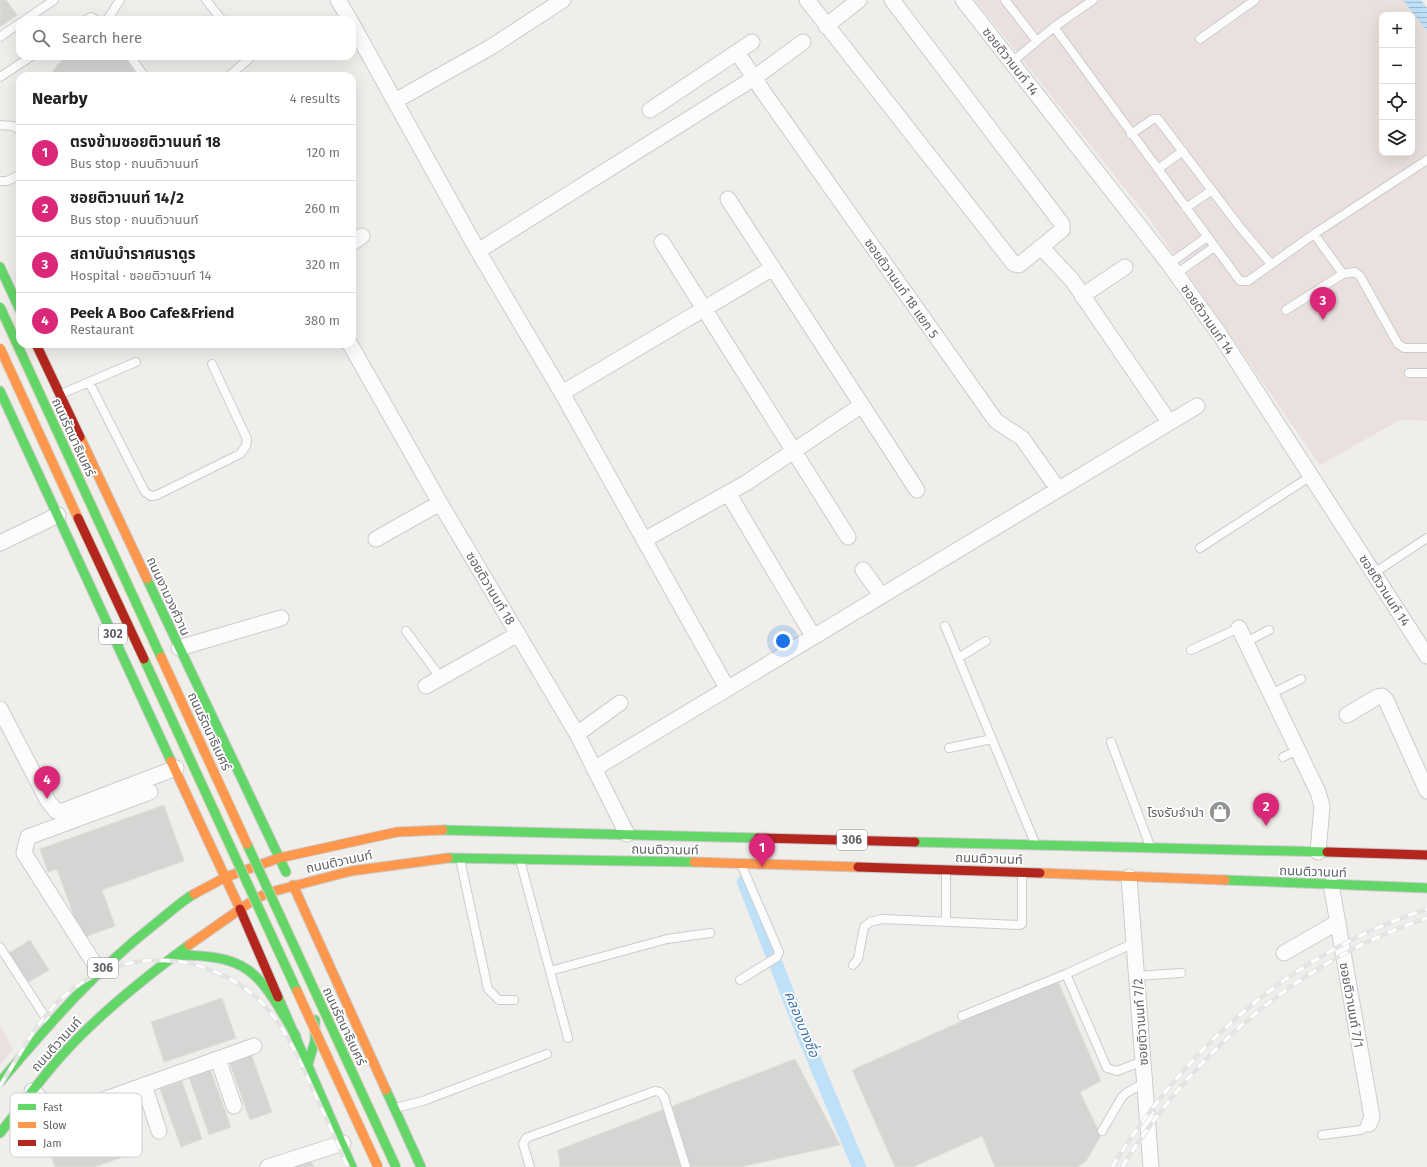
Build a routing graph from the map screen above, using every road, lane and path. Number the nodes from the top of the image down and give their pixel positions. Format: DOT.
graph roads {
  1 [pos="54,0"];
  2 [pos="120,0"];
  3 [pos="206,0"];
  4 [pos="563,0"];
  5 [pos="807,0"];
  6 [pos="859,0"];
  7 [pos="892,0"];
  8 [pos="963,0"];
  9 [pos="1005,0"];
  10 [pos="1093,0"];
  11 [pos="1255,0"];
  12 [pos="31,16"];
  13 [pos="110,16"];
  14 [pos="219,16"];
  15 [pos="16,26"];
  16 [pos="826,26"];
  17 [pos="1054,27"];
  18 [pos="356,31"];
  19 [pos="0,37"];
  20 [pos="1200,39"];
  21 [pos="1036,40"];
  22 [pos="752,42"];
  23 [pos="803,42"];
  24 [pos="737,52"];
  25 [pos="26,60"];
  26 [pos="133,60"];
  27 [pos="247,60"];
  28 [pos="1012,62"];
  29 [pos="141,72"];
  30 [pos="234,72"];
  31 [pos="0,77"];
  32 [pos="754,78"];
  33 [pos="394,101"];
  34 [pos="650,110"];
  35 [pos="0,125"];
  36 [pos="16,128"];
  37 [pos="1131,134"];
  38 [pos="1183,151"];
  39 [pos="1427,160"];
  40 [pos="1158,169"];
  41 [pos="16,177"];
  42 [pos="0,181"];
  43 [pos="1212,190"];
  44 [pos="728,199"];
  45 [pos="1186,208"];
  46 [pos="1314,234"];
  47 [pos="1206,237"];
  48 [pos="662,242"];
  49 [pos="1214,247"];
  50 [pos="1042,248"];
  51 [pos="478,251"];
  52 [pos="1270,264"];
  53 [pos="0,267"];
  54 [pos="1125,267"];
  55 [pos="773,268"];
  56 [pos="1172,269"];
  57 [pos="1343,274"];
  58 [pos="1082,296"];
  59 [pos="16,301"];
  60 [pos="0,307"];
  61 [pos="704,309"];
  62 [pos="1286,310"];
  63 [pos="16,342"];
  64 [pos="0,348"];
  65 [pos="19,348"];
  66 [pos="38,348"];
  67 [pos="352,348"];
  68 [pos="1427,348"];
  69 [pos="136,362"];
  70 [pos="212,364"];
  71 [pos="1410,373"];
  72 [pos="1427,373"];
  73 [pos="89,382"];
  74 [pos="0,390"];
  75 [pos="562,393"];
  76 [pos="60,394"];
  77 [pos="862,405"];
  78 [pos="1198,406"];
  79 [pos="1169,422"];
  80 [pos="794,451"];
  81 [pos="1311,476"];
  82 [pos="917,490"];
  83 [pos="1058,490"];
  84 [pos="728,493"];
  85 [pos="440,503"];
  86 [pos="58,515"];
  87 [pos="848,537"];
  88 [pos="1427,538"];
  89 [pos="376,539"];
  90 [pos="644,540"];
  91 [pos="0,543"];
  92 [pos="1200,548"];
  93 [pos="863,570"];
  94 [pos="1374,573"];
  95 [pos="881,595"];
  96 [pos="281,618"];
  97 [pos="945,626"];
  98 [pos="1239,628"];
  99 [pos="406,630"];
  100 [pos="1269,630"];
  101 [pos="518,634"];
  102 [pos="813,636"];
  103 [pos="986,641"];
  104 [pos="1246,642"];
  105 [pos="179,648"];
  106 [pos="1191,650"];
  107 [pos="1426,654"];
  108 [pos="958,658"];
  109 [pos="441,678"];
  110 [pos="1301,679"];
  111 [pos="426,686"];
  112 [pos="727,688"];
  113 [pos="1271,694"];
  114 [pos="620,703"];
  115 [pos="0,709"];
  116 [pos="1346,715"];
  117 [pos="217,729"];
  118 [pos="577,734"];
  119 [pos="992,740"];
  120 [pos="1111,742"];
  121 [pos="949,748"];
  122 [pos="1298,750"];
  123 [pos="1283,757"];
  124 [pos="176,768"];
  125 [pos="594,769"];
  126 [pos="1427,791"];
  127 [pos="150,792"];
  128 [pos="627,834"];
  129 [pos="1035,844"];
  130 [pos="1151,848"];
  131 [pos="1318,852"];
  132 [pos="1427,855"];
  133 [pos="279,858"];
  134 [pos="460,858"];
  135 [pos="520,859"];
  136 [pos="269,862"];
  137 [pos="741,863"];
  138 [pos="246,869"];
  139 [pos="946,870"];
  140 [pos="1022,872"];
  141 [pos="226,877"];
  142 [pos="1129,877"];
  143 [pos="1331,884"];
  144 [pos="292,885"];
  145 [pos="1427,888"];
  146 [pos="266,893"];
  147 [pos="249,903"];
  148 [pos="240,908"];
  149 [pos="946,922"];
  150 [pos="1338,922"];
  151 [pos="710,933"];
  152 [pos="1134,944"];
  153 [pos="0,947"];
  154 [pos="1284,954"];
  155 [pos="176,955"];
  156 [pos="853,966"];
  157 [pos="99,971"];
  158 [pos="550,971"];
  159 [pos="1181,973"];
  160 [pos="1066,974"];
  161 [pos="1136,976"];
  162 [pos="740,980"];
  163 [pos="514,1000"];
  164 [pos="962,1016"];
  165 [pos="49,1024"];
  166 [pos="296,1036"];
  167 [pos="568,1038"];
  168 [pos="254,1046"];
  169 [pos="548,1054"];
  170 [pos="218,1059"];
  171 [pos="1143,1060"];
  172 [pos="308,1064"];
  173 [pos="0,1082"];
  174 [pos="1144,1083"];
  175 [pos="144,1085"];
  176 [pos="32,1091"];
  177 [pos="34,1093"];
  178 [pos="122,1093"];
  179 [pos="234,1106"];
  180 [pos="397,1112"];
  181 [pos="10,1119"];
  182 [pos="1369,1124"];
  183 [pos="159,1131"];
  184 [pos="1102,1131"];
  185 [pos="0,1132"];
  186 [pos="1322,1135"];
  187 [pos="342,1142"];
  188 [pos="268,1167"];
  189 [pos="352,1167"];
  190 [pos="378,1167"];
  191 [pos="396,1167"];
  192 [pos="421,1167"];
  193 [pos="530,1167"];
  194 [pos="686,1167"];
  195 [pos="1151,1167"];
  1 -- 12 [label="lane"];
  2 -- 13 [label="lane"];
  3 -- 14 [label="lane"];
  4 -- 33 [label="street"];
  5 -- 16 [label="street"];
  6 -- 16 [label="street"];
  7 -- 50 [label="street"];
  8 -- 28 [label="street, ซอยติวานนท์ 14"];
  9 -- 21 [label="lane"];
  10 -- 17 [label="lane"];
  11 -- 20 [label="lane"];
  15 -- 19 [label="lane"];
  16 -- 50 [label="street"];
  17 -- 21 [label="lane"];
  17 -- 37 [label="lane"];
  18 -- 33 [label="street"];
  21 -- 28 [label="lane"];
  22 -- 24 [label="street"];
  23 -- 32 [label="street"];
  24 -- 32 [label="street, ซอยติวานนท์ 18 แยก 5"];
  24 -- 34 [label="street"];
  25 -- 31 [label="lane"];
  26 -- 29 [label="lane"];
  27 -- 30 [label="lane"];
  28 -- 56 [label="street, ซอยติวานนท์ 14"];
  32 -- 51 [label="street"];
  32 -- 83 [label="street, ซอยติวานนท์ 18 แยก 5"];
  33 -- 51 [label="street"];
  35 -- 36 [label="lane"];
  37 -- 38 [label="lane"];
  37 -- 40 [label="lane"];
  38 -- 40 [label="lane"];
  38 -- 43 [label="lane"];
  39 -- 46 [label="lane"];
  40 -- 45 [label="lane"];
  41 -- 42 [label="lane"];
  43 -- 45 [label="lane"];
  43 -- 52 [label="lane"];
  44 -- 55 [label="street"];
  45 -- 47 [label="lane"];
  46 -- 52 [label="lane"];
  46 -- 57 [label="lane"];
  47 -- 49 [label="lane"];
  47 -- 56 [label="lane"];
  48 -- 61 [label="street"];
  49 -- 52 [label="lane"];
  49 -- 56 [label="lane"];
  50 -- 58 [label="street"];
  51 -- 75 [label="street"];
  53 -- 59 [label="main road"];
  54 -- 58 [label="street"];
  55 -- 61 [label="street"];
  55 -- 77 [label="street"];
  56 -- 81 [label="street, ซอยติวานนท์ 14"];
  57 -- 62 [label="lane"];
  57 -- 68 [label="lane"];
  58 -- 79 [label="street"];
  60 -- 63 [label="main road, ถนนรัตนาธิเบศร์, bridge"];
  61 -- 75 [label="street"];
  61 -- 80 [label="street"];
  64 -- 190 [label="main road, bridge"];
  65 -- 191 [label="main road, ถนนรัตนาธิเบศร์, bridge"];
  66 -- 76 [label="main road, ถนนงามวงศ์วาน"];
  67 -- 85 [label="street, ซอยติวานนท์ 18"];
  69 -- 73 [label="lane"];
  70 -- 73 [label="lane"];
  71 -- 72 [label="lane"];
  73 -- 76 [label="lane"];
  74 -- 86 [label="main road, 302"];
  75 -- 90 [label="street"];
  76 -- 105 [label="main road, ถนนงามวงศ์วาน"];
  77 -- 80 [label="street"];
  77 -- 82 [label="street"];
  78 -- 79 [label="street"];
  79 -- 83 [label="street"];
  80 -- 84 [label="street"];
  80 -- 87 [label="street"];
  81 -- 92 [label="lane"];
  81 -- 94 [label="street, ซอยติวานนท์ 14"];
  83 -- 95 [label="street"];
  84 -- 90 [label="street"];
  84 -- 102 [label="street"];
  85 -- 89 [label="street"];
  85 -- 101 [label="street, ซอยติวานนท์ 18"];
  86 -- 91 [label="street"];
  86 -- 124 [label="main road, 302"];
  88 -- 94 [label="lane"];
  90 -- 112 [label="street"];
  93 -- 95 [label="street"];
  94 -- 107 [label="street, ซอยติวานนท์ 14"];
  95 -- 102 [label="street"];
  96 -- 105 [label="street"];
  97 -- 108 [label="lane"];
  98 -- 104 [label="street"];
  98 -- 106 [label="lane"];
  99 -- 109 [label="lane"];
  100 -- 104 [label="lane"];
  101 -- 109 [label="street"];
  101 -- 118 [label="street, ซอยติวานนท์ 18"];
  102 -- 112 [label="street"];
  103 -- 108 [label="lane"];
  104 -- 113 [label="street"];
  105 -- 117 [label="main road, ถนนงามวงศ์วาน"];
  108 -- 119 [label="lane"];
  109 -- 111 [label="street"];
  110 -- 113 [label="lane"];
  112 -- 125 [label="street"];
  113 -- 122 [label="street"];
  114 -- 118 [label="street"];
  115 -- 124 [label="street"];
  116 -- 126 [label="street"];
  117 -- 133 [label="main road, ถนนงามวงศ์วาน"];
  117 -- 138 [label="main road"];
  118 -- 125 [label="street, ซอยติวานนท์ 18"];
  119 -- 121 [label="lane"];
  119 -- 129 [label="lane"];
  120 -- 130 [label="lane"];
  122 -- 123 [label="lane"];
  122 -- 131 [label="street"];
  124 -- 141 [label="main road, 302"];
  125 -- 128 [label="street, ซอยติวานนท์ 18"];
  127 -- 157 [label="street"];
  128 -- 129 [label="main road, ถนนติวานนท์ / 306"];
  128 -- 133 [label="main road, ถนนติวานนท์ / 306"];
  129 -- 130 [label="main road, ถนนติวานนท์ / 306"];
  130 -- 131 [label="main road, ถนนติวานนท์ / 306"];
  131 -- 132 [label="main road, ถนนติวานนท์ / 306"];
  133 -- 136 [label="main road, ถนนติวานนท์ / 306"];
  133 -- 144 [label="main road, ถนนรัตนาธิเบศร์"];
  134 -- 135 [label="main road, ถนนติวานนท์ / 306"];
  134 -- 144 [label="main road, ถนนติวานนท์ / 306"];
  134 -- 163 [label="lane"];
  135 -- 137 [label="main road, ถนนติวานนท์ / 306"];
  135 -- 158 [label="lane"];
  136 -- 138 [label="main road, ถนนติวานนท์ / 306"];
  136 -- 146 [label="main road"];
  137 -- 139 [label="main road, ถนนติวานนท์ / 306"];
  137 -- 162 [label="lane"];
  138 -- 141 [label="main road, ถนนติวานนท์ / 306"];
  138 -- 147 [label="main road"];
  139 -- 140 [label="main road, ถนนติวานนท์ / 306"];
  139 -- 149 [label="lane"];
  140 -- 142 [label="main road, ถนนติวานนท์ / 306"];
  140 -- 149 [label="lane"];
  141 -- 148 [label="main road, 302"];
  141 -- 157 [label="main road, ถนนติวานนท์ / 306"];
  142 -- 143 [label="main road, ถนนติวานนท์ / 306"];
  142 -- 152 [label="street, ซอยติวานนท์ 7/2"];
  143 -- 145 [label="main road, ถนนติวานนท์ / 306"];
  143 -- 150 [label="street, ซอยติวานนท์ 7/1"];
  144 -- 146 [label="main road, ถนนติวานนท์ / 306"];
  144 -- 180 [label="main road, ถนนรัตนาธิเบศร์"];
  146 -- 147 [label="main road, ถนนติวานนท์ / 306"];
  146 -- 172 [label="main road"];
  147 -- 148 [label="main road, ถนนติวานนท์ / 306"];
  148 -- 155 [label="main road, ถนนติวานนท์ / 306"];
  148 -- 166 [label="main road, 302"];
  149 -- 156 [label="lane"];
  150 -- 154 [label="street"];
  150 -- 182 [label="street, ซอยติวานนท์ 7/1"];
  151 -- 158 [label="lane"];
  152 -- 160 [label="lane"];
  152 -- 161 [label="street, ซอยติวานนท์ 7/2"];
  153 -- 165 [label="lane"];
  155 -- 166 [label="main road"];
  155 -- 176 [label="main road, ถนนติวานนท์ / 306"];
  157 -- 165 [label="main road, ถนนติวานนท์ / 306"];
  158 -- 167 [label="lane"];
  159 -- 161 [label="lane"];
  160 -- 164 [label="lane"];
  160 -- 171 [label="lane"];
  161 -- 171 [label="street, ซอยติวานนท์ 7/2"];
  165 -- 173 [label="main road, ถนนติวานนท์ / 306"];
  166 -- 172 [label="main road, 302"];
  168 -- 170 [label="street"];
  169 -- 180 [label="lane"];
  170 -- 175 [label="street"];
  170 -- 179 [label="street"];
  171 -- 174 [label="street, ซอยติวานนท์ 7/2"];
  172 -- 187 [label="main road, 302"];
  174 -- 184 [label="lane"];
  174 -- 195 [label="street, ซอยติวานนท์ 7/2"];
  175 -- 178 [label="street"];
  175 -- 183 [label="street"];
  176 -- 177 [label="street"];
  180 -- 187 [label="main road"];
  180 -- 192 [label="main road, ถนนรัตนาธิเบศร์"];
  181 -- 185 [label="main road, ถนนติวานนท์ / 306"];
  182 -- 186 [label="lane"];
  187 -- 188 [label="street"];
  187 -- 189 [label="main road, 302"];
  193 -- 194 [label="lane"];
}
